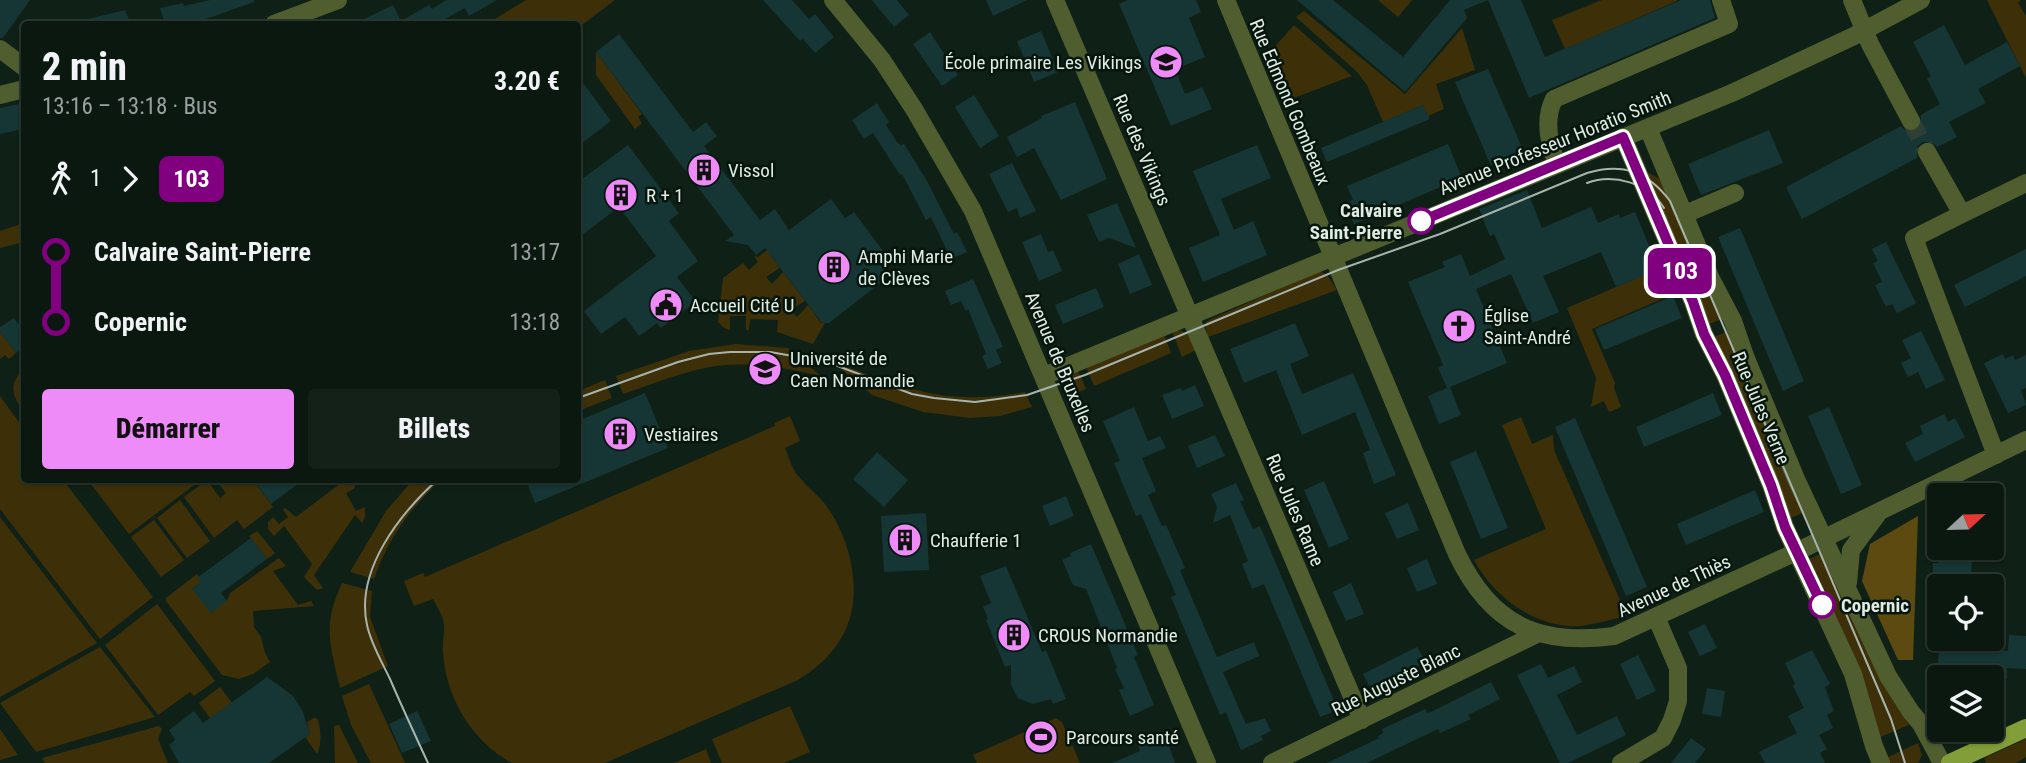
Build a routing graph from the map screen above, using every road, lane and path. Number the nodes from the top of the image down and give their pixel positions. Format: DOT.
graph roads {
  1 [pos="338,0"];
  2 [pos="833,0"];
  3 [pos="1055,0"];
  4 [pos="1226,0"];
  5 [pos="1721,0"];
  6 [pos="1852,0"];
  7 [pos="1921,0"];
  8 [pos="282,21"];
  9 [pos="1866,30"];
  10 [pos="0,49"];
  11 [pos="21,65"];
  12 [pos="21,90"];
  13 [pos="0,95"];
  14 [pos="1911,121"];
  15 [pos="1648,128"];
  16 [pos="1623,137"];
  17 [pos="1927,152"];
  18 [pos="1557,164"];
  19 [pos="2026,183"];
  20 [pos="1735,192"];
  21 [pos="1685,214"];
  22 [pos="1962,214"];
  23 [pos="1333,258"];
  24 [pos="1191,316"];
  25 [pos="1044,376"];
  26 [pos="2026,440"];
  27 [pos="1996,455"];
  28 [pos="1880,512"];
  29 [pos="1825,538"];
  30 [pos="1796,552"];
  31 [pos="1849,590"];
  32 [pos="1656,617"];
  33 [pos="1537,634"];
  34 [pos="1362,720"];
  35 [pos="2026,728"];
  36 [pos="1207,763"];
  37 [pos="1272,763"];
  38 [pos="1621,763"];
  39 [pos="1881,763"];
  40 [pos="1941,763"];
  41 [pos="1950,763"];
  1 -- 8 [label="street"];
  2 -- 25 [label="street, Avenue de Bruxelles"];
  3 -- 24 [label="street, Rue des Vikings"];
  4 -- 23 [label="street, Rue Edmond Gombeaux"];
  5 -- 18 [label="street"];
  6 -- 9 [label="street"];
  7 -- 9 [label="street, Avenue Professeur Horatio Smith"];
  9 -- 14 [label="street"];
  9 -- 15 [label="street, Avenue Professeur Horatio Smith"];
  10 -- 11 [label="street"];
  12 -- 13 [label="street"];
  15 -- 16 [label="street, Avenue Professeur Horatio Smith"];
  15 -- 21 [label="street, Rue Jules Verne"];
  16 -- 18 [label="street, Avenue Professeur Horatio Smith"];
  16 -- 30 [label="street, Rue Jules Verne"];
  17 -- 22 [label="street"];
  18 -- 23 [label="street, Avenue Professeur Horatio Smith"];
  19 -- 22 [label="street"];
  20 -- 21 [label="street"];
  21 -- 29 [label="street, Rue Jules Verne"];
  22 -- 27 [label="street"];
  23 -- 24 [label="street, Avenue Professeur Horatio Smith"];
  23 -- 33 [label="street, Avenue de Thiès"];
  24 -- 25 [label="street, Avenue Professeur Horatio Smith"];
  24 -- 34 [label="street, Rue Jules Rame"];
  25 -- 36 [label="street, Avenue de Bruxelles"];
  26 -- 27 [label="street, Avenue de Thiès"];
  27 -- 28 [label="street, Avenue de Thiès"];
  28 -- 29 [label="street, Avenue de Thiès"];
  28 -- 31 [label="street, Rue Jules Verne"];
  29 -- 30 [label="street, Avenue de Thiès"];
  29 -- 31 [label="street, Rue Jules Verne"];
  30 -- 32 [label="street, Avenue de Thiès"];
  30 -- 39 [label="street, Rue Jules Verne"];
  31 -- 40 [label="street, Rue Jules Verne"];
  32 -- 33 [label="street, Avenue de Thiès"];
  32 -- 38 [label="street"];
  33 -- 34 [label="street, Rue Auguste Blanc"];
  34 -- 37 [label="street, Rue Auguste Blanc"];
  35 -- 41 [label="main road"];
}
